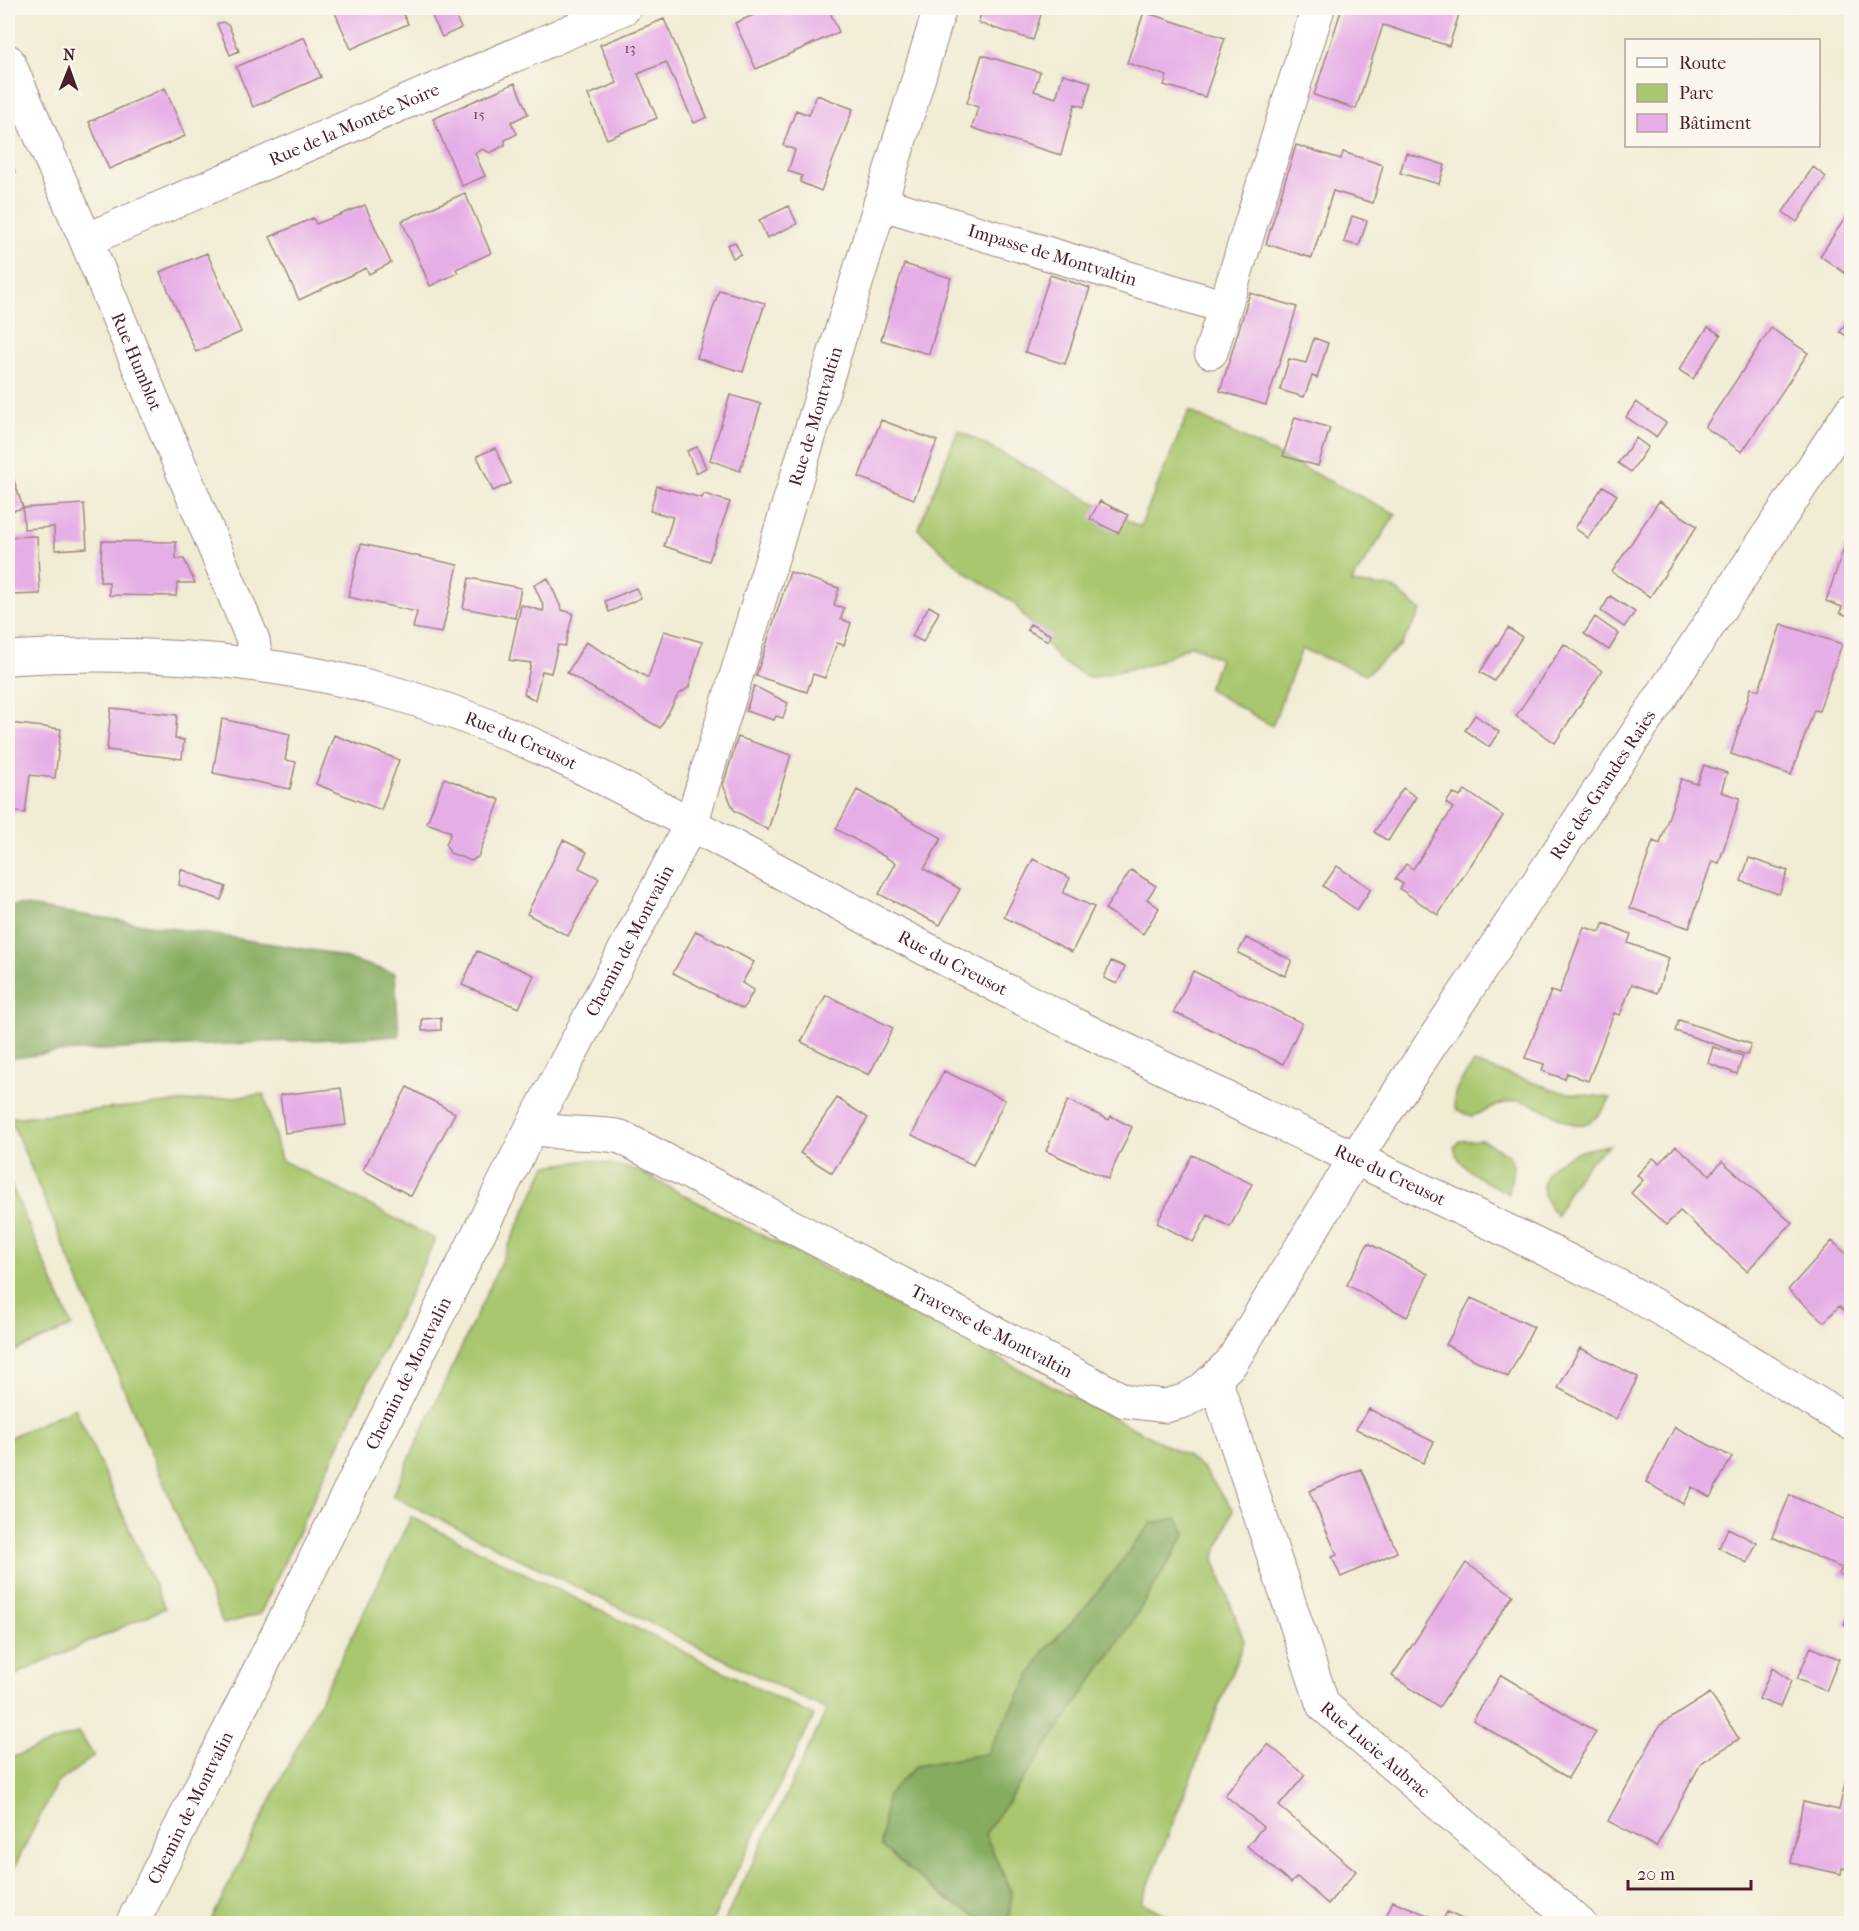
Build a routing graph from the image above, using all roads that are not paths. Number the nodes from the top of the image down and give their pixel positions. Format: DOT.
graph roads {
  1 [pos="624,8"];
  2 [pos="940,8"];
  3 [pos="1318,8"];
  4 [pos="8,61"];
  5 [pos="880,203"];
  6 [pos="86,240"];
  7 [pos="1225,307"];
  8 [pos="1211,352"];
  9 [pos="1851,409"];
  10 [pos="8,658"];
  11 [pos="257,665"];
  12 [pos="691,824"];
  13 [pos="532,1127"];
  14 [pos="1354,1160"];
  15 [pos="1215,1379"];
  16 [pos="1851,1424"];
  17 [pos="132,1923"];
  18 [pos="1580,1923"];
  1 -- 6 [label="street, Rue de la Montée Noire"];
  2 -- 5 [label="street, Rue de Montvaltin"];
  3 -- 7 [label="street"];
  4 -- 6 [label="street, Rue Humblot"];
  5 -- 7 [label="street, Impasse de Montvaltin"];
  5 -- 12 [label="street, Rue de Montvaltin"];
  6 -- 11 [label="street, Rue Humblot"];
  7 -- 8 [label="street"];
  9 -- 14 [label="street, Rue des Grandes Raies"];
  10 -- 11 [label="street, Rue du Creusot"];
  11 -- 12 [label="street, Rue du Creusot"];
  12 -- 13 [label="street, Chemin de Montvalin"];
  12 -- 14 [label="street, Rue du Creusot"];
  13 -- 15 [label="street, Traverse de Montvaltin"];
  13 -- 17 [label="street, Chemin de Montvalin"];
  14 -- 15 [label="street, Traverse de Montvaltin"];
  14 -- 16 [label="street, Rue du Creusot"];
  15 -- 18 [label="street, Rue Lucie Aubrac"];
}
